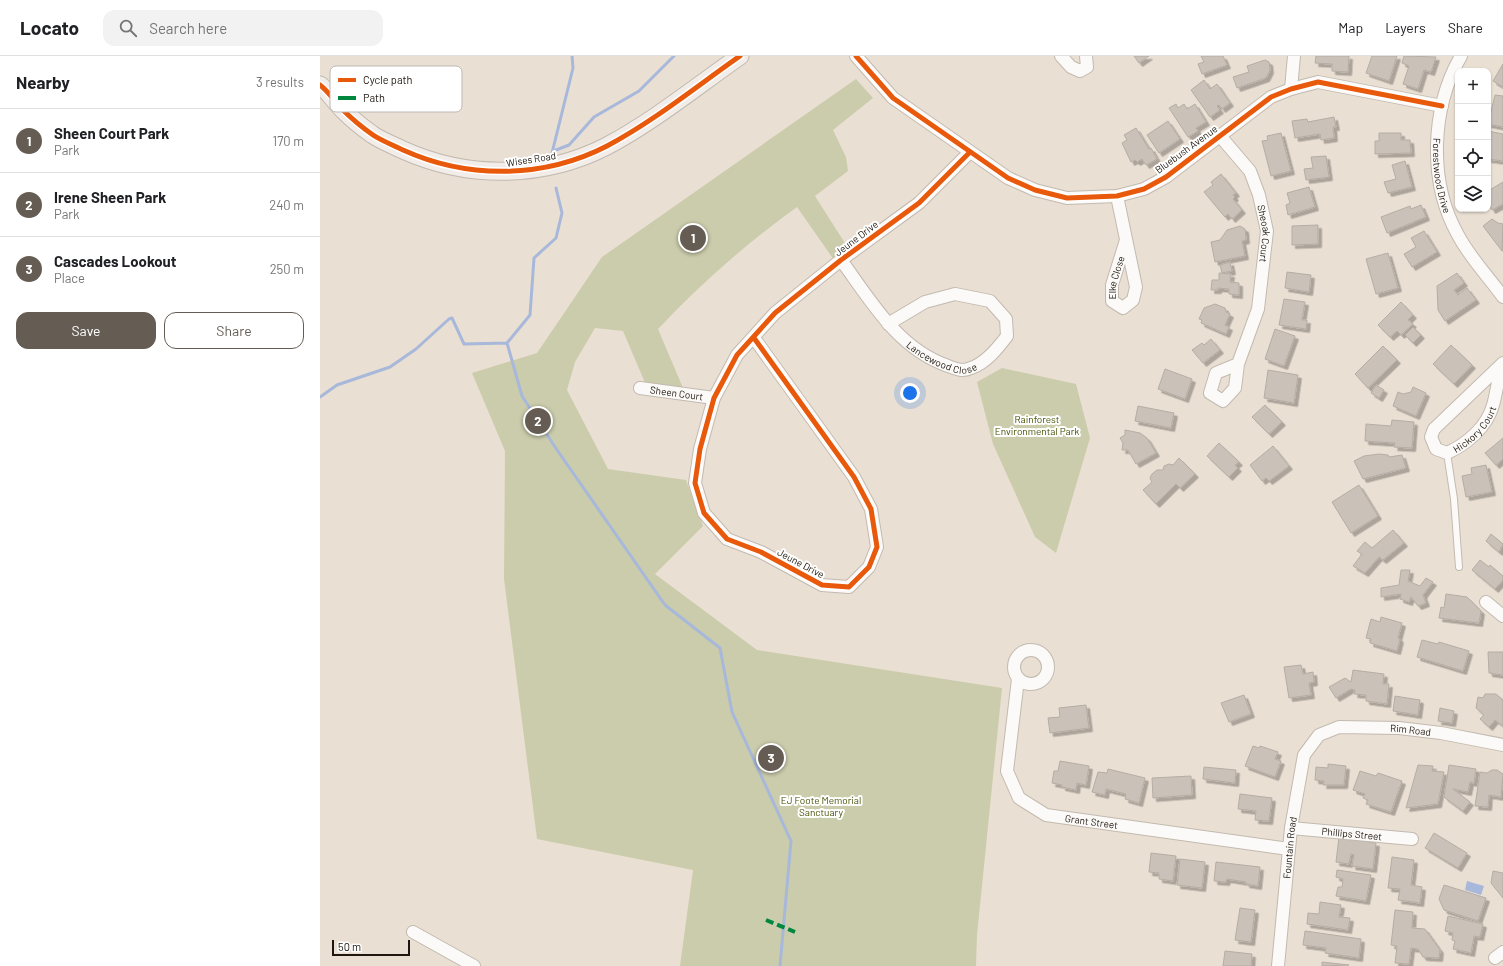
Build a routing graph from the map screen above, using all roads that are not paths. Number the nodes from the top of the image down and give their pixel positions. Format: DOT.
graph roads {
  1 [pos="740,56"];
  2 [pos="856,56"];
  3 [pos="1086,56"];
  4 [pos="1294,56"];
  5 [pos="1461,56"];
  6 [pos="1068,59"];
  7 [pos="320,85"];
  8 [pos="1291,89"];
  9 [pos="330,96"];
  10 [pos="1442,106"];
  11 [pos="345,112"];
  12 [pos="1220,136"];
  13 [pos="970,152"];
  14 [pos="1117,196"];
  15 [pos="1126,240"];
  16 [pos="841,260"];
  17 [pos="1498,287"];
  18 [pos="1503,297"];
  19 [pos="888,324"];
  20 [pos="754,338"];
  21 [pos="1503,363"];
  22 [pos="1238,364"];
  23 [pos="1503,367"];
  24 [pos="640,388"];
  25 [pos="714,398"];
  26 [pos="1447,453"];
  27 [pos="1459,568"];
  28 [pos="1486,602"];
  29 [pos="1503,616"];
  30 [pos="1018,679"];
  31 [pos="1319,735"];
  32 [pos="1503,745"];
  33 [pos="1291,828"];
  34 [pos="1412,839"];
  35 [pos="1289,849"];
  36 [pos="414,932"];
  37 [pos="474,966"];
  38 [pos="1278,966"];
  1 -- 11 [label="street, Wises Road"];
  2 -- 13 [label="street, Bluebush Avenue"];
  3 -- 6 [label="street"];
  4 -- 8 [label="street"];
  5 -- 10 [label="street, Forestwood Drive"];
  7 -- 9 [label="street, Wises Road"];
  8 -- 10 [label="street, Bluebush Avenue"];
  8 -- 12 [label="street, Bluebush Avenue"];
  10 -- 17 [label="street, Forestwood Drive"];
  12 -- 14 [label="street, Bluebush Avenue"];
  12 -- 22 [label="street, Sheoak Court"];
  13 -- 14 [label="street, Bluebush Avenue"];
  13 -- 16 [label="street, Jeune Drive"];
  14 -- 15 [label="street"];
  16 -- 19 [label="street, Lancewood Close"];
  16 -- 20 [label="street, Jeune Drive"];
  17 -- 18 [label="street, Forestwood Drive"];
  19 -- 19 [label="street, Lancewood Close"];
  20 -- 25 [label="street, Jeune Drive"];
  20 -- 25 [label="street, Jeune Drive"];
  21 -- 26 [label="street, Hickory Court"];
  23 -- 26 [label="street, Hickory Court"];
  24 -- 25 [label="street, Sheen Court"];
  26 -- 27 [label="lane"];
  28 -- 29 [label="street"];
  30 -- 35 [label="street, Grant Street"];
  31 -- 32 [label="street, Rim Road"];
  31 -- 33 [label="street, Fountain Road"];
  33 -- 34 [label="street, Phillips Street"];
  33 -- 35 [label="street, Fountain Road"];
  35 -- 38 [label="street, Fountain Road"];
  36 -- 37 [label="street"];
}
